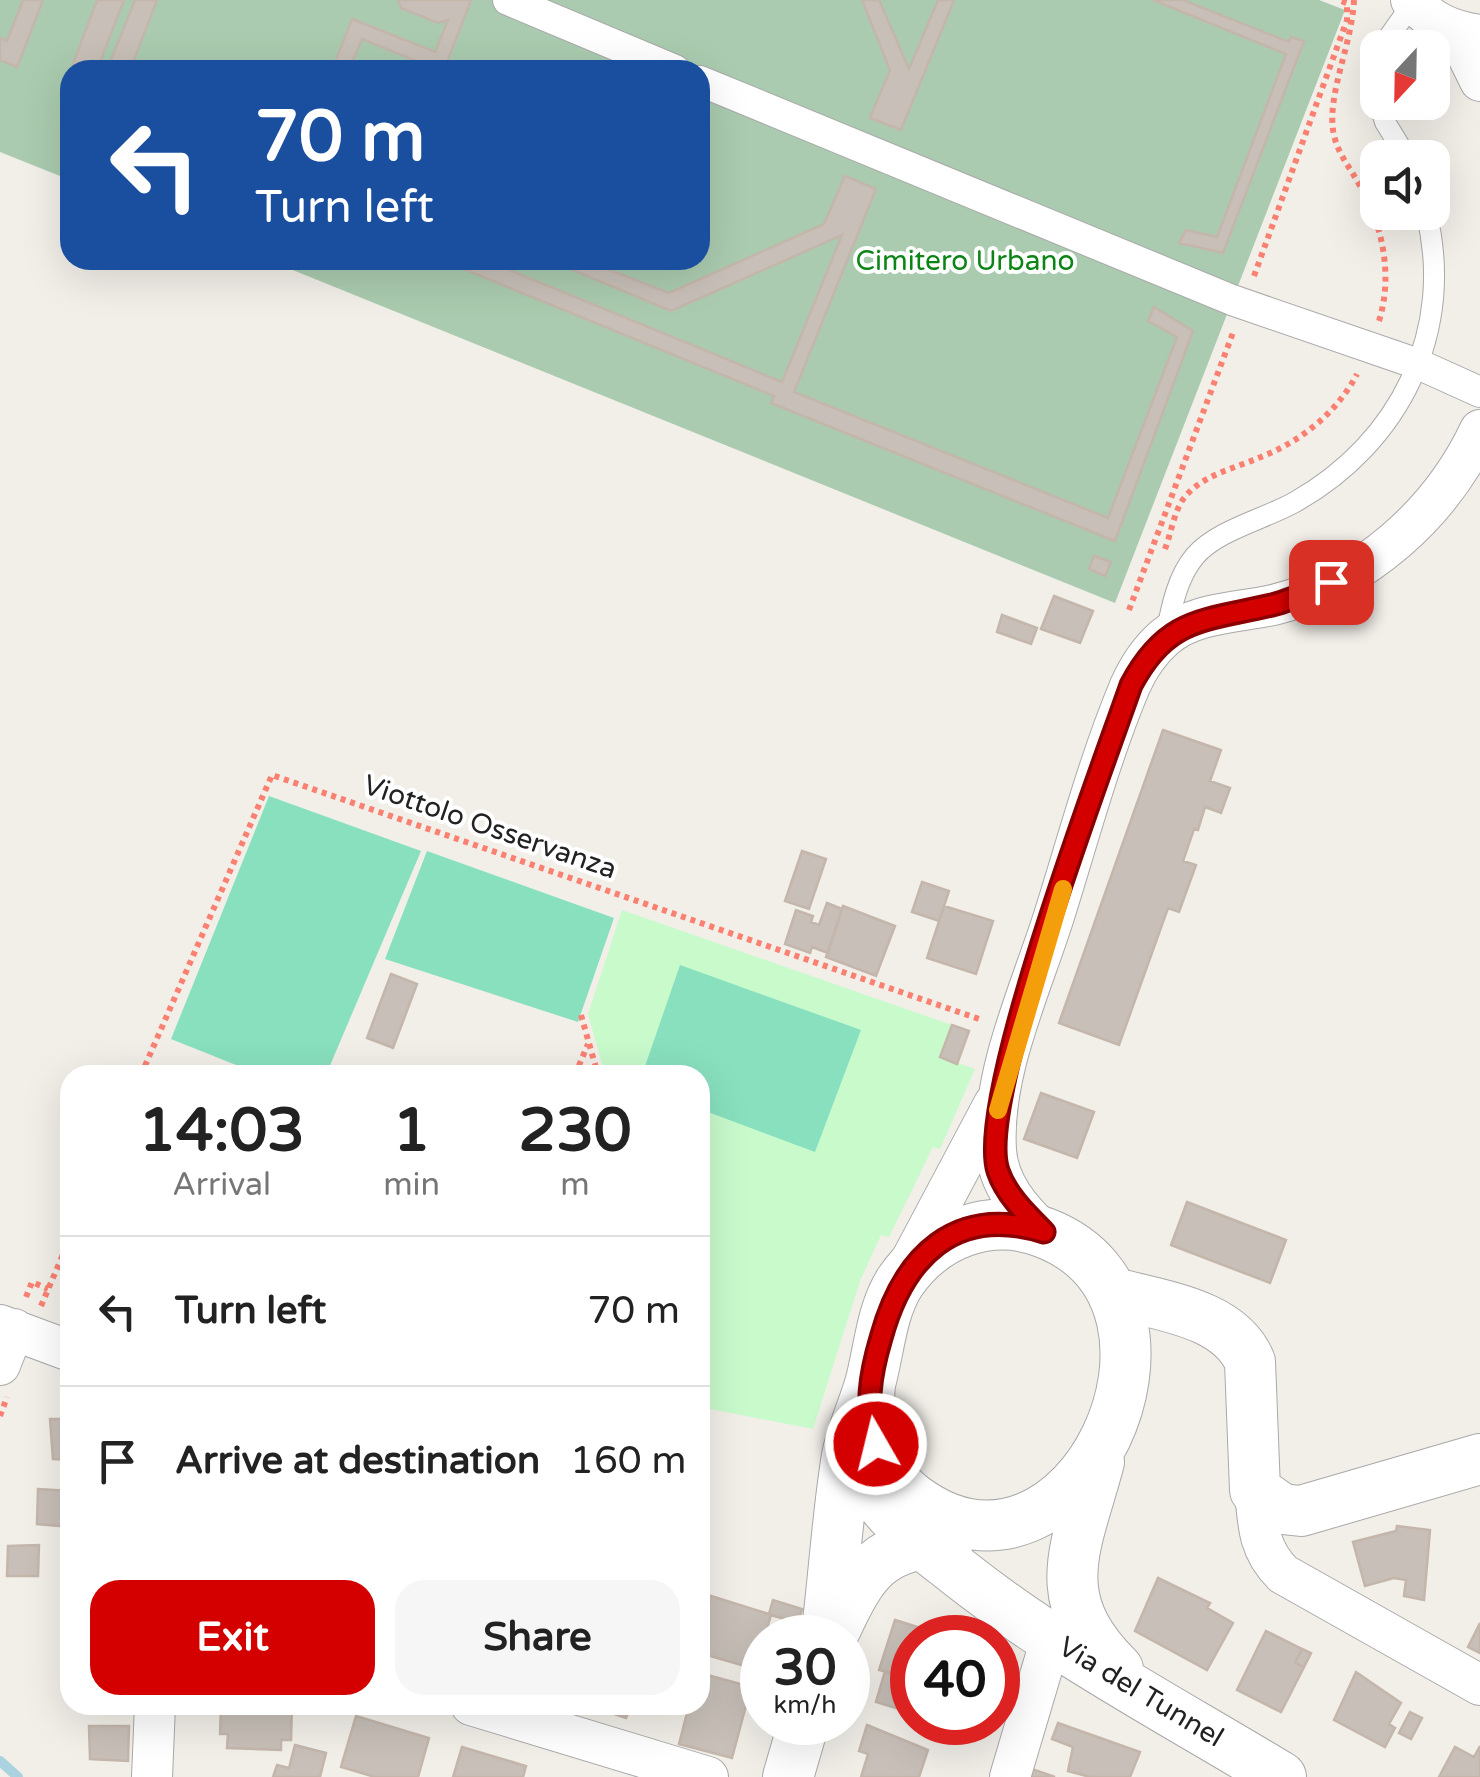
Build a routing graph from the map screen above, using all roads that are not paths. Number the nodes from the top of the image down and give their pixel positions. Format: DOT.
graph roads {
  1 [pos="508,0"];
  2 [pos="1412,2"];
  3 [pos="1394,30"];
  4 [pos="1468,34"];
  5 [pos="651,60"];
  6 [pos="1480,81"];
  7 [pos="710,84"];
  8 [pos="1430,230"];
  9 [pos="1418,364"];
  10 [pos="1480,392"];
  11 [pos="1480,430"];
  12 [pos="1166,636"];
  13 [pos="999,1096"];
  14 [pos="1044,1232"];
  15 [pos="899,1284"];
  16 [pos="1115,1293"];
  17 [pos="11,1338"];
  18 [pos="60,1349"];
  19 [pos="870,1405"];
  20 [pos="1103,1448"];
  21 [pos="1480,1459"];
  22 [pos="1255,1490"];
  23 [pos="1044,1511"];
  24 [pos="920,1542"];
  25 [pos="831,1615"];
  26 [pos="842,1615"];
  27 [pos="1052,1639"];
  28 [pos="1480,1685"];
  29 [pos="1143,1693"];
  30 [pos="155,1715"];
  31 [pos="504,1715"];
  32 [pos="797,1745"];
  33 [pos="152,1777"];
  34 [pos="708,1777"];
  35 [pos="788,1777"];
  36 [pos="1010,1777"];
  37 [pos="1281,1777"];
  1 -- 5 [label="street"];
  2 -- 3 [label="lane"];
  2 -- 4 [label="street"];
  4 -- 6 [label="street"];
  7 -- 9 [label="street"];
  8 -- 9 [label="lane"];
  9 -- 10 [label="street"];
  9 -- 12 [label="lane"];
  11 -- 12 [label="street"];
  12 -- 13 [label="street"];
  13 -- 14 [label="street"];
  13 -- 15 [label="street"];
  14 -- 15 [label="street"];
  14 -- 16 [label="street"];
  15 -- 19 [label="street"];
  16 -- 20 [label="street"];
  16 -- 22 [label="street"];
  17 -- 18 [label="street"];
  19 -- 23 [label="street"];
  19 -- 24 [label="street, Via del Tunnel"];
  19 -- 25 [label="street"];
  20 -- 23 [label="street"];
  20 -- 29 [label="street"];
  21 -- 22 [label="street"];
  22 -- 28 [label="street"];
  23 -- 24 [label="street"];
  24 -- 26 [label="street"];
  24 -- 27 [label="street, Via del Tunnel"];
  27 -- 29 [label="street, Via del Tunnel"];
  27 -- 36 [label="street"];
  29 -- 37 [label="street, Via del Tunnel"];
  30 -- 33 [label="street"];
  31 -- 34 [label="street"];
  32 -- 35 [label="street"];
}
